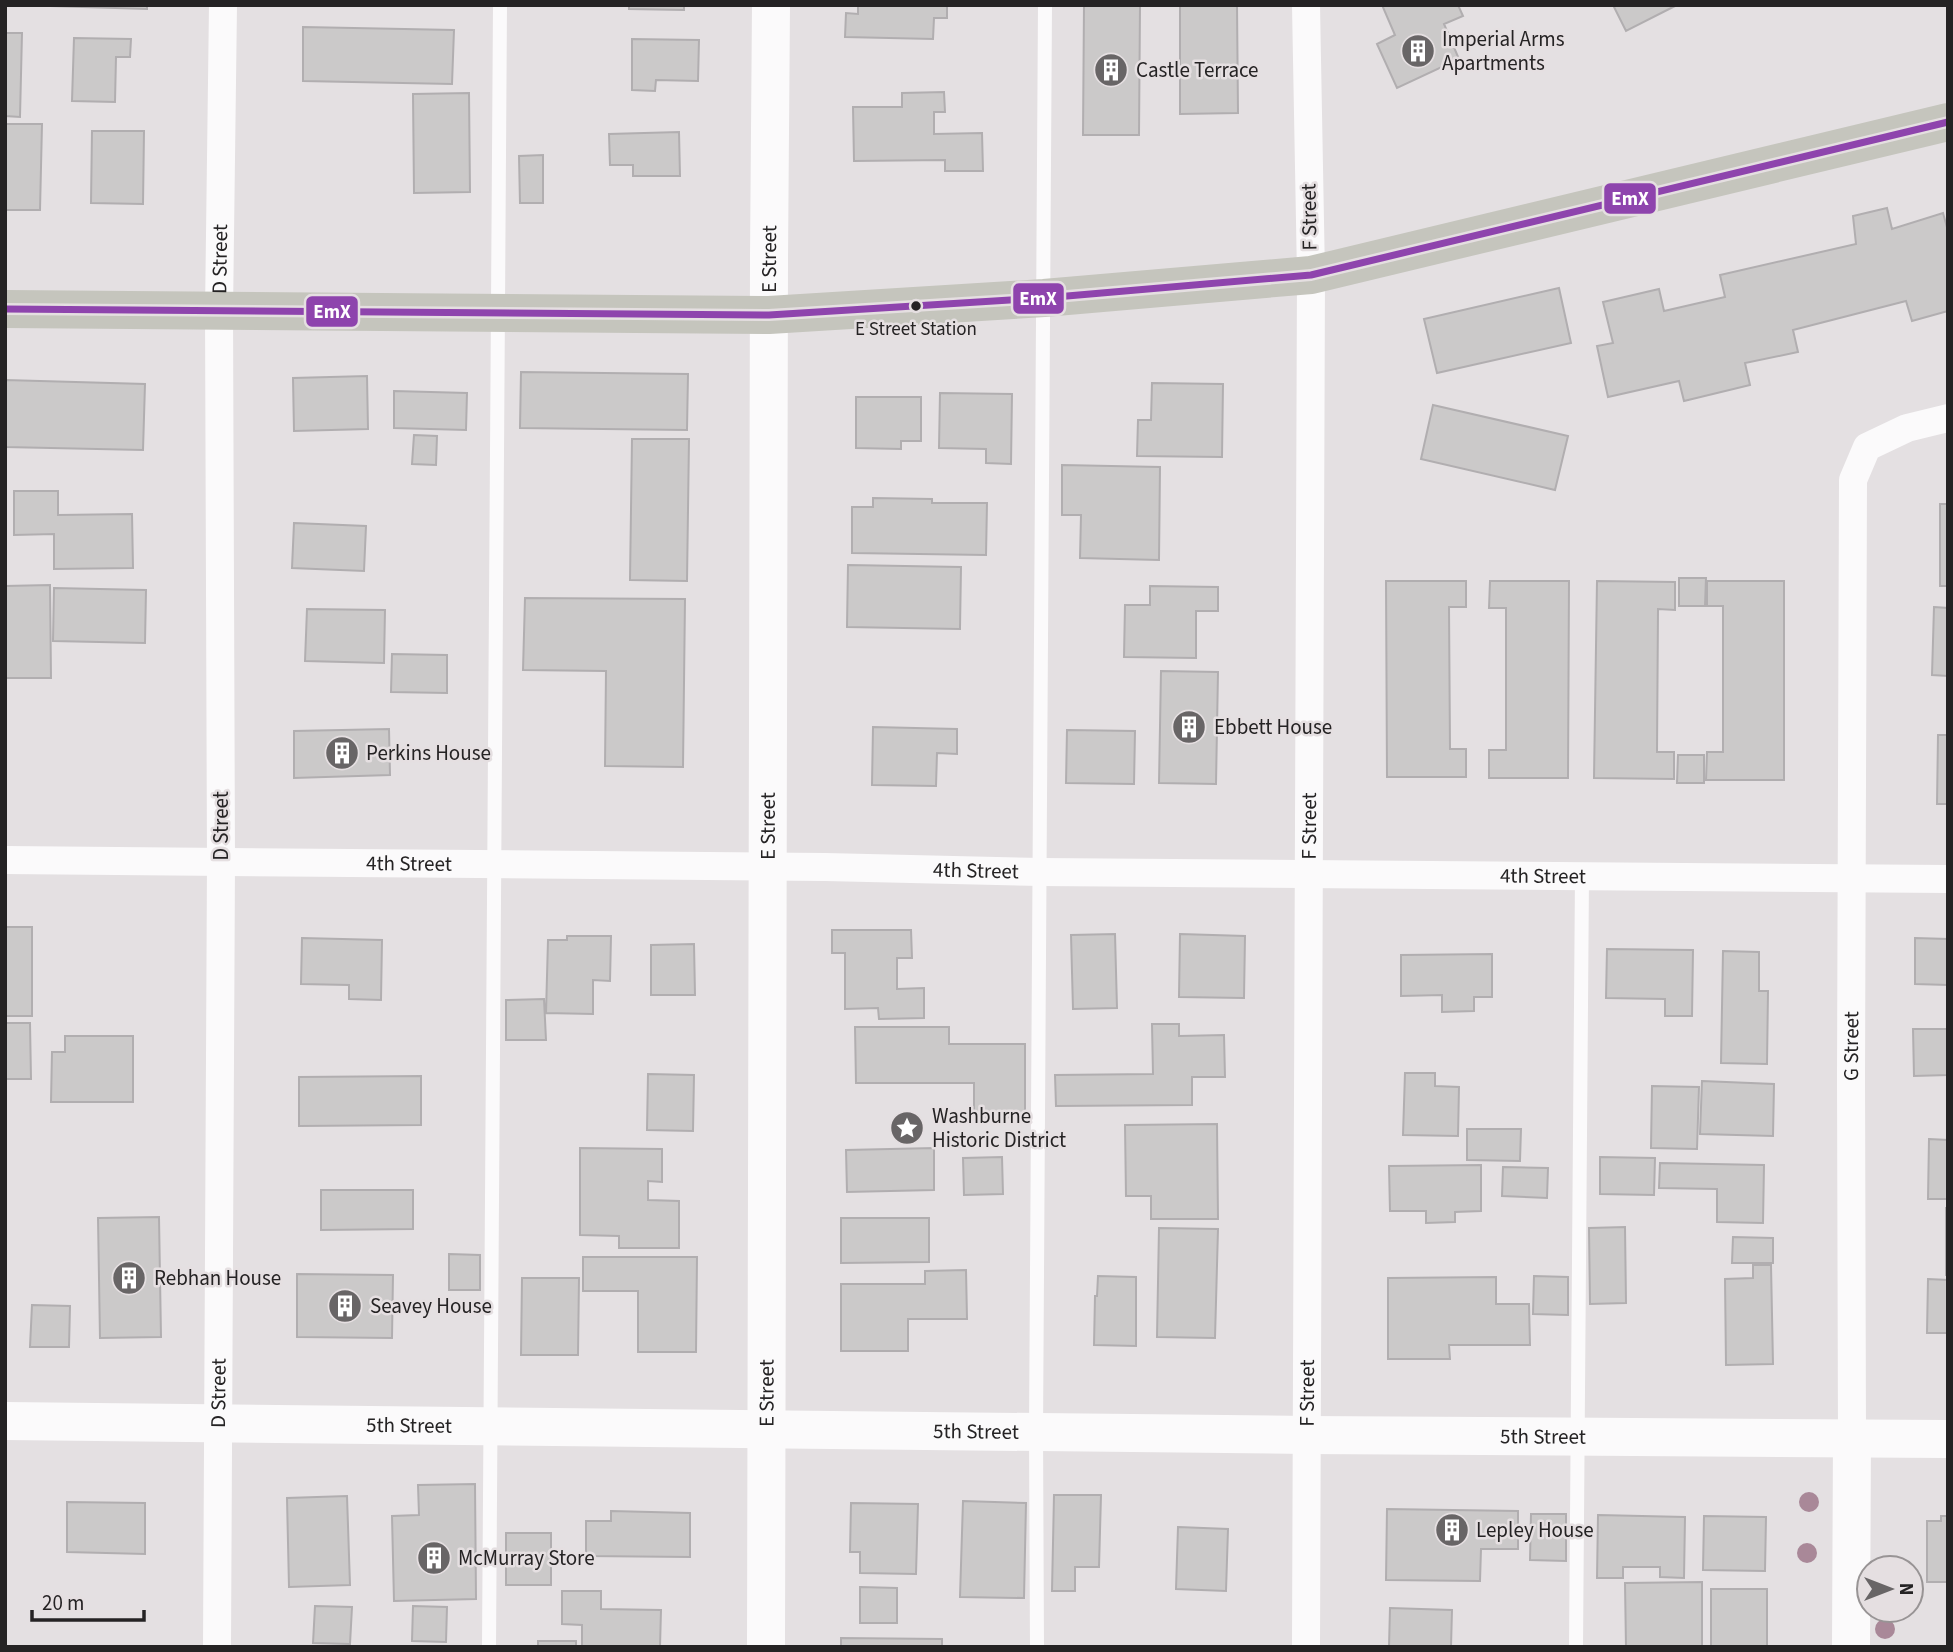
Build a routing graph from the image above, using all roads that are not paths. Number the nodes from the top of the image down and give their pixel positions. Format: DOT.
graph roads {
  1 [pos="223,5"];
  2 [pos="500,5"];
  3 [pos="771,5"];
  4 [pos="1045,5"];
  5 [pos="1306,5"];
  6 [pos="1948,122"];
  7 [pos="1311,275"];
  8 [pos="1044,298"];
  9 [pos="5,309"];
  10 [pos="219,312"];
  11 [pos="499,314"];
  12 [pos="769,316"];
  13 [pos="1948,418"];
  14 [pos="5,860"];
  15 [pos="221,862"];
  16 [pos="494,865"];
  17 [pos="768,867"];
  18 [pos="1041,872"];
  19 [pos="1310,872"];
  20 [pos="1582,876"];
  21 [pos="1948,878"];
  22 [pos="1852,879"];
  23 [pos="5,1421"];
  24 [pos="216,1424"];
  25 [pos="490,1426"];
  26 [pos="767,1429"];
  27 [pos="1036,1432"];
  28 [pos="1308,1435"];
  29 [pos="1576,1437"];
  30 [pos="1852,1438"];
  31 [pos="1948,1439"];
  32 [pos="217,1647"];
  33 [pos="489,1647"];
  34 [pos="766,1647"];
  35 [pos="1037,1647"];
  36 [pos="1306,1647"];
  37 [pos="1576,1647"];
  38 [pos="1852,1647"];
  1 -- 10 [label="street, D Street"];
  2 -- 11 [label="lane"];
  3 -- 12 [label="street, E Street"];
  4 -- 8 [label="lane"];
  5 -- 7 [label="street, F Street"];
  6 -- 7 [label="main road"];
  7 -- 8 [label="main road"];
  7 -- 19 [label="street, F Street"];
  8 -- 12 [label="main road"];
  8 -- 18 [label="lane"];
  9 -- 10 [label="main road"];
  10 -- 11 [label="main road"];
  10 -- 15 [label="street, D Street"];
  11 -- 12 [label="main road"];
  11 -- 16 [label="lane"];
  12 -- 17 [label="street, E Street"];
  13 -- 22 [label="street, G Street"];
  14 -- 15 [label="street, 4th Street"];
  15 -- 16 [label="street, 4th Street"];
  15 -- 24 [label="street, D Street"];
  16 -- 17 [label="street, 4th Street"];
  16 -- 25 [label="lane"];
  17 -- 18 [label="street, 4th Street"];
  17 -- 26 [label="street, E Street"];
  18 -- 19 [label="street, 4th Street"];
  18 -- 27 [label="lane"];
  19 -- 20 [label="street, 4th Street"];
  19 -- 28 [label="street, F Street"];
  20 -- 22 [label="street, 4th Street"];
  20 -- 29 [label="lane"];
  21 -- 22 [label="street, 4th Street"];
  22 -- 30 [label="street, G Street"];
  23 -- 24 [label="street, 5th Street"];
  24 -- 25 [label="street, 5th Street"];
  24 -- 32 [label="street, D Street"];
  25 -- 26 [label="street, 5th Street"];
  25 -- 33 [label="lane"];
  26 -- 27 [label="street, 5th Street"];
  26 -- 34 [label="street, E Street"];
  27 -- 28 [label="street, 5th Street"];
  27 -- 35 [label="lane"];
  28 -- 29 [label="street, 5th Street"];
  28 -- 36 [label="street, F Street"];
  29 -- 30 [label="street, 5th Street"];
  29 -- 37 [label="lane"];
  30 -- 31 [label="street, 5th Street"];
  30 -- 38 [label="street, G Street"];
}
